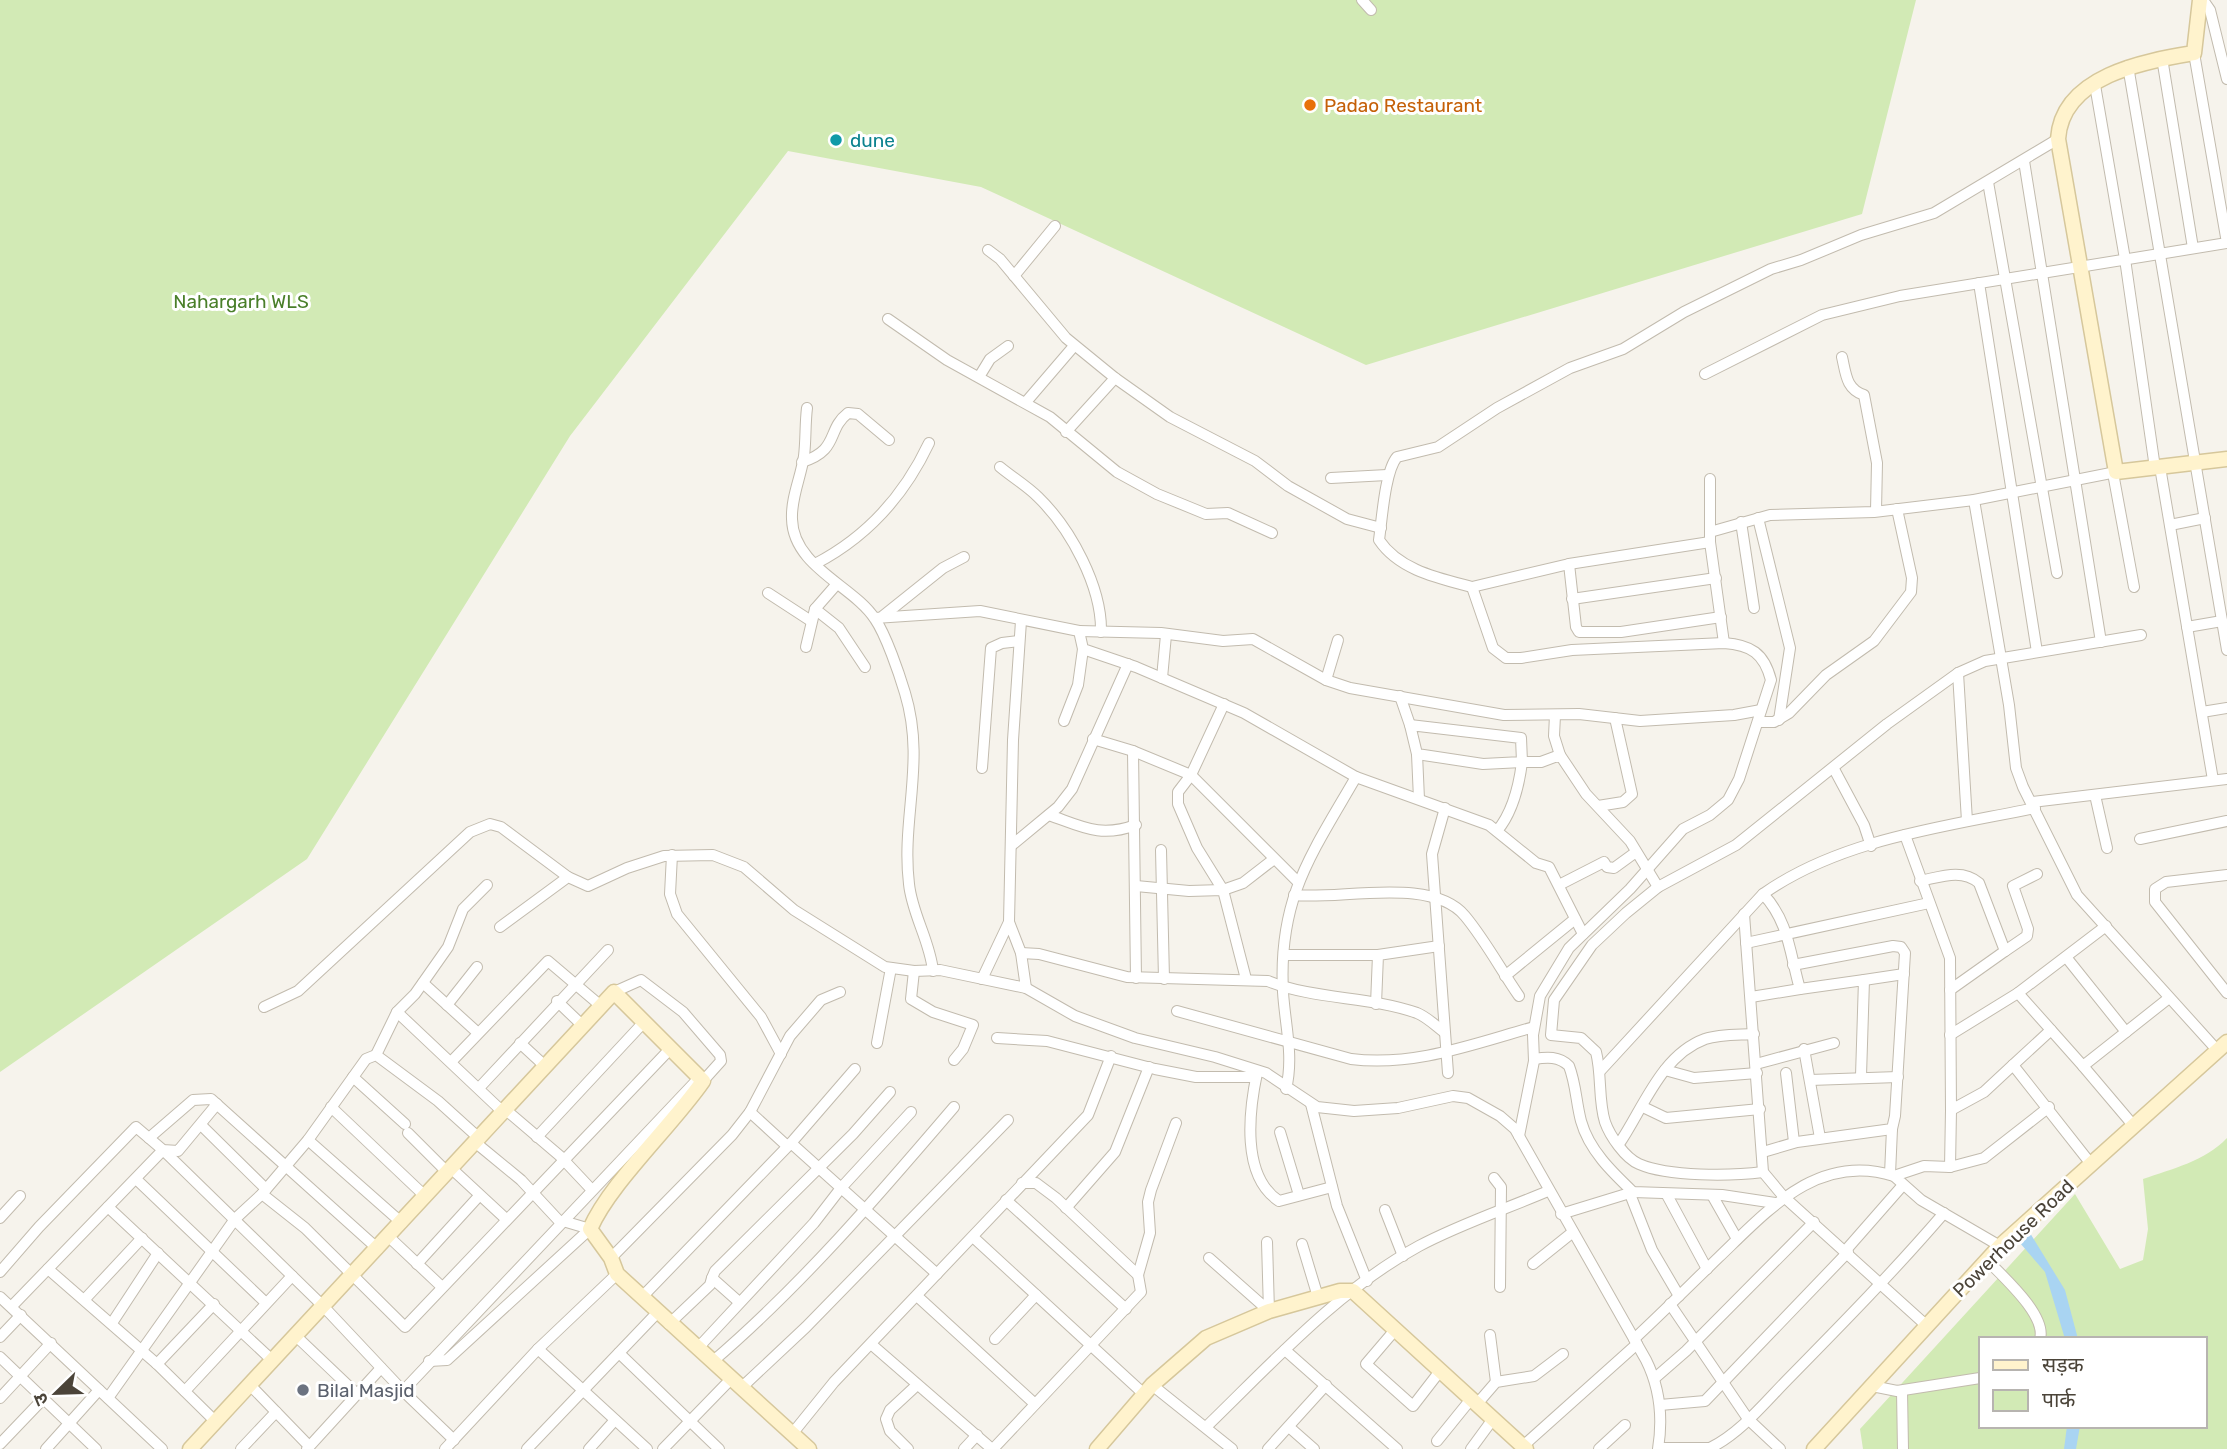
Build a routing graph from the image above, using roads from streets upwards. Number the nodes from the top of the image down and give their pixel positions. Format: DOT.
graph roads {
  1 [pos="1362,0"];
  2 [pos="2201,0"];
  3 [pos="1371,10"];
  4 [pos="2193,53"];
  5 [pos="2162,58"];
  6 [pos="2128,66"];
  7 [pos="2227,79"];
  8 [pos="2095,85"];
  9 [pos="2059,139"];
  10 [pos="2024,161"];
  11 [pos="1988,181"];
  12 [pos="1055,226"];
  13 [pos="2193,248"];
  14 [pos="988,250"];
  15 [pos="2161,254"];
  16 [pos="2125,259"];
  17 [pos="2081,267"];
  18 [pos="2042,273"];
  19 [pos="1014,276"];
  20 [pos="2006,279"];
  21 [pos="1979,283"];
  22 [pos="888,319"];
  23 [pos="1008,346"];
  24 [pos="1074,346"];
  25 [pos="1842,357"];
  26 [pos="1705,374"];
  27 [pos="979,377"];
  28 [pos="1115,378"];
  29 [pos="1026,402"];
  30 [pos="807,408"];
  31 [pos="1066,432"];
  32 [pos="889,440"];
  33 [pos="929,443"];
  34 [pos="2227,459"];
  35 [pos="802,462"];
  36 [pos="2196,463"];
  37 [pos="1000,467"];
  38 [pos="2158,468"];
  39 [pos="2115,472"];
  40 [pos="1387,475"];
  41 [pos="1331,478"];
  42 [pos="1710,479"];
  43 [pos="2077,480"];
  44 [pos="2044,486"];
  45 [pos="2012,492"];
  46 [pos="1974,500"];
  47 [pos="1897,509"];
  48 [pos="1876,511"];
  49 [pos="1758,518"];
  50 [pos="2205,518"];
  51 [pos="1741,522"];
  52 [pos="2170,524"];
  53 [pos="1381,528"];
  54 [pos="1272,533"];
  55 [pos="1710,537"];
  56 [pos="964,557"];
  57 [pos="815,564"];
  58 [pos="1569,564"];
  59 [pos="2057,573"];
  60 [pos="1716,578"];
  61 [pos="836,585"];
  62 [pos="1472,586"];
  63 [pos="2134,587"];
  64 [pos="768,593"];
  65 [pos="1573,599"];
  66 [pos="2223,600"];
  67 [pos="1754,608"];
  68 [pos="815,609"];
  69 [pos="879,617"];
  70 [pos="1721,617"];
  71 [pos="811,621"];
  72 [pos="1021,621"];
  73 [pos="2222,621"];
  74 [pos="2187,627"];
  75 [pos="1638,629"];
  76 [pos="1079,631"];
  77 [pos="1101,632"];
  78 [pos="1166,635"];
  79 [pos="2141,635"];
  80 [pos="1338,640"];
  81 [pos="1018,641"];
  82 [pos="2101,642"];
  83 [pos="1724,643"];
  84 [pos="2227,645"];
  85 [pos="1640,646"];
  86 [pos="806,647"];
  87 [pos="1083,649"];
  88 [pos="2037,652"];
  89 [pos="2001,658"];
  90 [pos="1128,664"];
  91 [pos="865,667"];
  92 [pos="1958,673"];
  93 [pos="1162,678"];
  94 [pos="1326,680"];
  95 [pos="1400,696"];
  96 [pos="1224,704"];
  97 [pos="2227,708"];
  98 [pos="1761,710"];
  99 [pos="2202,712"];
  100 [pos="1555,715"];
  101 [pos="1615,718"];
  102 [pos="1064,722"];
  103 [pos="1769,722"];
  104 [pos="1409,725"];
  105 [pos="1093,739"];
  106 [pos="1133,751"];
  107 [pos="1417,754"];
  108 [pos="1560,755"];
  109 [pos="1521,762"];
  110 [pos="982,768"];
  111 [pos="1834,769"];
  112 [pos="1191,775"];
  113 [pos="1356,777"];
  114 [pos="2227,779"];
  115 [pos="2213,780"];
  116 [pos="2095,795"];
  117 [pos="1419,799"];
  118 [pos="2033,805"];
  119 [pos="1598,807"];
  120 [pos="1445,808"];
  121 [pos="1049,815"];
  122 [pos="1967,821"];
  123 [pos="2227,821"];
  124 [pos="1136,825"];
  125 [pos="1497,831"];
  126 [pos="1905,835"];
  127 [pos="2140,839"];
  128 [pos="1012,845"];
  129 [pos="1871,846"];
  130 [pos="2108,848"];
  131 [pos="1161,850"];
  132 [pos="1636,852"];
  133 [pos="672,855"];
  134 [pos="1274,859"];
  135 [pos="1646,870"];
  136 [pos="2037,874"];
  137 [pos="2227,875"];
  138 [pos="568,877"];
  139 [pos="1920,881"];
  140 [pos="1298,882"];
  141 [pos="1559,885"];
  142 [pos="487,886"];
  143 [pos="1136,886"];
  144 [pos="1658,887"];
  145 [pos="1160,889"];
  146 [pos="1223,890"];
  147 [pos="1763,894"];
  148 [pos="1294,895"];
  149 [pos="1435,897"];
  150 [pos="1929,903"];
  151 [pos="1744,914"];
  152 [pos="1575,919"];
  153 [pos="1009,922"];
  154 [pos="2106,926"];
  155 [pos="500,927"];
  156 [pos="1789,935"];
  157 [pos="1582,936"];
  158 [pos="1746,943"];
  159 [pos="1592,945"];
  160 [pos="1439,946"];
  161 [pos="608,950"];
  162 [pos="2005,951"];
  163 [pos="1021,953"];
  164 [pos="1284,955"];
  165 [pos="1378,955"];
  166 [pos="2066,957"];
  167 [pos="1793,965"];
  168 [pos="477,967"];
  169 [pos="891,968"];
  170 [pos="915,971"];
  171 [pos="933,971"];
  172 [pos="1904,974"];
  173 [pos="1506,976"];
  174 [pos="1136,978"];
  175 [pos="982,979"];
  176 [pos="1164,979"];
  177 [pos="1246,979"];
  178 [pos="1864,979"];
  179 [pos="576,982"];
  180 [pos="423,983"];
  181 [pos="1026,988"];
  182 [pos="1283,988"];
  183 [pos="1800,989"];
  184 [pos="1950,990"];
  185 [pos="614,992"];
  186 [pos="840,992"];
  187 [pos="2018,993"];
  188 [pos="2227,993"];
  189 [pos="1519,996"];
  190 [pos="1751,998"];
  191 [pos="2169,998"];
  192 [pos="557,1002"];
  193 [pos="1376,1004"];
  194 [pos="447,1005"];
  195 [pos="601,1006"];
  196 [pos="264,1007"];
  197 [pos="1177,1011"];
  198 [pos="397,1012"];
  199 [pos="644,1022"];
  200 [pos="583,1026"];
  201 [pos="2051,1030"];
  202 [pos="1534,1031"];
  203 [pos="1444,1032"];
  204 [pos="2126,1032"];
  205 [pos="478,1033"];
  206 [pos="1754,1034"];
  207 [pos="1950,1035"];
  208 [pos="997,1038"];
  209 [pos="520,1043"];
  210 [pos="877,1043"];
  211 [pos="1834,1043"];
  212 [pos="1289,1045"];
  213 [pos="2222,1046"];
  214 [pos="671,1048"];
  215 [pos="1804,1049"];
  216 [pos="1447,1051"];
  217 [pos="781,1054"];
  218 [pos="376,1055"];
  219 [pos="1111,1056"];
  220 [pos="1534,1057"];
  221 [pos="954,1060"];
  222 [pos="452,1062"];
  223 [pos="2013,1065"];
  224 [pos="2083,1066"];
  225 [pos="546,1067"];
  226 [pos="1149,1068"];
  227 [pos="1757,1068"];
  228 [pos="855,1069"];
  229 [pos="1601,1070"];
  230 [pos="1665,1070"];
  231 [pos="1448,1073"];
  232 [pos="1786,1073"];
  233 [pos="1256,1074"];
  234 [pos="1861,1076"];
  235 [pos="353,1077"];
  236 [pos="1898,1077"];
  237 [pos="702,1079"];
  238 [pos="1810,1080"];
  239 [pos="479,1088"];
  240 [pos="1286,1089"];
  241 [pos="890,1092"];
  242 [pos="217,1104"];
  243 [pos="1311,1104"];
  244 [pos="331,1107"];
  245 [pos="954,1107"];
  246 [pos="1643,1107"];
  247 [pos="2049,1107"];
  248 [pos="1760,1109"];
  249 [pos="1951,1110"];
  250 [pos="505,1111"];
  251 [pos="750,1112"];
  252 [pos="911,1112"];
  253 [pos="1008,1120"];
  254 [pos="1176,1123"];
  255 [pos="201,1125"];
  256 [pos="2133,1125"];
  257 [pos="1892,1129"];
  258 [pos="1280,1132"];
  259 [pos="537,1136"];
  260 [pos="1519,1136"];
  261 [pos="149,1138"];
  262 [pos="1820,1138"];
  263 [pos="308,1140"];
  264 [pos="478,1141"];
  265 [pos="1794,1142"];
  266 [pos="788,1144"];
  267 [pos="1619,1144"];
  268 [pos="163,1150"];
  269 [pos="1763,1152"];
  270 [pos="564,1161"];
  271 [pos="2091,1164"];
  272 [pos="286,1166"];
  273 [pos="819,1166"];
  274 [pos="1950,1167"];
  275 [pos="450,1171"];
  276 [pos="1892,1175"];
  277 [pos="1765,1176"];
  278 [pos="136,1178"];
  279 [pos="1494,1178"];
  280 [pos="1022,1183"];
  281 [pos="1903,1185"];
  282 [pos="1332,1187"];
  283 [pos="841,1188"];
  284 [pos="592,1190"];
  285 [pos="532,1191"];
  286 [pos="1548,1191"];
  287 [pos="264,1192"];
  288 [pos="1632,1193"];
  289 [pos="1299,1195"];
  290 [pos="1667,1195"];
  291 [pos="1712,1195"];
  292 [pos="20,1196"];
  293 [pos="479,1196"];
  294 [pos="426,1197"];
  295 [pos="1779,1197"];
  296 [pos="1006,1200"];
  297 [pos="108,1207"];
  298 [pos="1066,1208"];
  299 [pos="866,1210"];
  300 [pos="1385,1210"];
  301 [pos="1502,1211"];
  302 [pos="1944,1213"];
  303 [pos="1561,1214"];
  304 [pos="0,1218"];
  305 [pos="235,1219"];
  306 [pos="506,1219"];
  307 [pos="562,1222"];
  308 [pos="1814,1222"];
  309 [pos="401,1223"];
  310 [pos="590,1230"];
  311 [pos="1573,1232"];
  312 [pos="894,1236"];
  313 [pos="388,1237"];
  314 [pos="973,1237"];
  315 [pos="142,1238"];
  316 [pos="1737,1240"];
  317 [pos="1268,1242"];
  318 [pos="1302,1244"];
  319 [pos="2003,1245"];
  320 [pos="378,1249"];
  321 [pos="1847,1251"];
  322 [pos="211,1252"];
  323 [pos="158,1253"];
  324 [pos="1403,1256"];
  325 [pos="611,1258"];
  326 [pos="1209,1258"];
  327 [pos="1987,1260"];
  328 [pos="417,1264"];
  329 [pos="1533,1264"];
  330 [pos="48,1269"];
  331 [pos="1707,1269"];
  332 [pos="0,1272"];
  333 [pos="617,1274"];
  334 [pos="937,1274"];
  335 [pos="354,1275"];
  336 [pos="1138,1275"];
  337 [pos="292,1276"];
  338 [pos="712,1278"];
  339 [pos="1367,1281"];
  340 [pos="189,1282"];
  341 [pos="1883,1284"];
  342 [pos="1500,1286"];
  343 [pos="442,1287"];
  344 [pos="1353,1291"];
  345 [pos="917,1296"];
  346 [pos="1036,1296"];
  347 [pos="1679,1296"];
  348 [pos="0,1297"];
  349 [pos="642,1297"];
  350 [pos="1318,1297"];
  351 [pos="85,1299"];
  352 [pos="739,1302"];
  353 [pos="266,1303"];
  354 [pos="214,1304"];
  355 [pos="1670,1304"];
  356 [pos="12,1306"];
  357 [pos="324,1307"];
  358 [pos="1126,1309"];
  359 [pos="1269,1311"];
  360 [pos="657,1313"];
  361 [pos="21,1315"];
  362 [pos="112,1323"];
  363 [pos="669,1324"];
  364 [pos="1927,1326"];
  365 [pos="242,1329"];
  366 [pos="1395,1330"];
  367 [pos="1490,1335"];
  368 [pos="296,1336"];
  369 [pos="0,1337"];
  370 [pos="2040,1337"];
  371 [pos="995,1339"];
  372 [pos="1697,1340"];
  373 [pos="1635,1342"];
  374 [pos="51,1343"];
  375 [pos="871,1344"];
  376 [pos="1092,1345"];
  377 [pos="538,1349"];
  378 [pos="698,1349"];
  379 [pos="141,1350"];
  380 [pos="1285,1350"];
  381 [pos="619,1353"];
  382 [pos="1563,1354"];
  383 [pos="0,1357"];
  384 [pos="273,1361"];
  385 [pos="429,1361"];
  386 [pos="712,1362"];
  387 [pos="157,1364"];
  388 [pos="381,1368"];
  389 [pos="1440,1371"];
  390 [pos="21,1376"];
  391 [pos="1655,1378"];
  392 [pos="1979,1378"];
  393 [pos="1496,1382"];
  394 [pos="736,1383"];
  395 [pos="1722,1384"];
  396 [pos="250,1385"];
  397 [pos="917,1385"];
  398 [pos="1326,1385"];
  399 [pos="1872,1386"];
  400 [pos="99,1390"];
  401 [pos="583,1390"];
  402 [pos="1148,1390"];
  403 [pos="185,1391"];
  404 [pos="403,1391"];
  405 [pos="1902,1391"];
  406 [pos="356,1393"];
  407 [pos="0,1398"];
  408 [pos="44,1398"];
  409 [pos="108,1398"];
  410 [pos="1474,1401"];
  411 [pos="1035,1404"];
  412 [pos="1660,1405"];
  413 [pos="276,1412"];
  414 [pos="1493,1419"];
  415 [pos="1748,1419"];
  416 [pos="615,1420"];
  417 [pos="216,1422"];
  418 [pos="69,1423"];
  419 [pos="689,1423"];
  420 [pos="1206,1426"];
  421 [pos="1625,1426"];
  422 [pos="1289,1427"];
  423 [pos="792,1434"];
  424 [pos="976,1436"];
  425 [pos="454,1440"];
  426 [pos="1437,1441"];
  427 [pos="0,1444"];
  428 [pos="1525,1447"];
  429 [pos="308,1448"];
  430 [pos="1704,1448"];
  431 [pos="46,1449"];
  432 [pos="96,1449"];
  433 [pos="162,1449"];
  434 [pos="190,1449"];
  435 [pos="241,1449"];
  436 [pos="445,1449"];
  437 [pos="527,1449"];
  438 [pos="589,1449"];
  439 [pos="647,1449"];
  440 [pos="663,1449"];
  441 [pos="719,1449"];
  442 [pos="809,1449"];
  443 [pos="908,1449"];
  444 [pos="964,1449"];
  445 [pos="993,1449"];
  446 [pos="1097,1449"];
  447 [pos="1232,1449"];
  448 [pos="1268,1449"];
  449 [pos="1314,1449"];
  450 [pos="1397,1449"];
  451 [pos="1471,1449"];
  452 [pos="1599,1449"];
  453 [pos="1658,1449"];
  454 [pos="1780,1449"];
  455 [pos="1814,1449"];
  456 [pos="1903,1449"];
  1 -- 3 [label="street"];
  2 -- 4 [label="street"];
  2 -- 7 [label="street"];
  4 -- 5 [label="street"];
  4 -- 13 [label="street"];
  5 -- 6 [label="street"];
  5 -- 13 [label="street"];
  6 -- 8 [label="street"];
  6 -- 15 [label="street"];
  8 -- 9 [label="street"];
  8 -- 16 [label="street"];
  9 -- 10 [label="street"];
  9 -- 17 [label="street"];
  10 -- 11 [label="street"];
  10 -- 18 [label="street"];
  11 -- 20 [label="street"];
  11 -- 40 [label="street"];
  12 -- 19 [label="street"];
  13 -- 15 [label="street"];
  14 -- 19 [label="street"];
  15 -- 16 [label="street"];
  15 -- 36 [label="street"];
  16 -- 17 [label="street"];
  16 -- 38 [label="street"];
  17 -- 18 [label="street"];
  17 -- 39 [label="street"];
  18 -- 20 [label="street"];
  18 -- 43 [label="street"];
  19 -- 24 [label="street"];
  20 -- 21 [label="street"];
  20 -- 44 [label="street"];
  21 -- 26 [label="street"];
  21 -- 45 [label="street"];
  22 -- 27 [label="street"];
  23 -- 27 [label="street"];
  24 -- 28 [label="street"];
  24 -- 29 [label="street"];
  25 -- 48 [label="street"];
  27 -- 29 [label="street"];
  28 -- 31 [label="street"];
  28 -- 53 [label="street"];
  29 -- 31 [label="street"];
  30 -- 35 [label="street"];
  31 -- 54 [label="street"];
  32 -- 35 [label="street"];
  33 -- 57 [label="street"];
  34 -- 36 [label="street"];
  35 -- 57 [label="street"];
  36 -- 38 [label="street"];
  36 -- 50 [label="street"];
  37 -- 77 [label="street"];
  38 -- 39 [label="street"];
  38 -- 52 [label="street"];
  39 -- 43 [label="street"];
  39 -- 63 [label="street"];
  40 -- 41 [label="street"];
  40 -- 53 [label="street"];
  42 -- 55 [label="street"];
  43 -- 44 [label="street"];
  43 -- 82 [label="street"];
  44 -- 45 [label="street"];
  44 -- 59 [label="street"];
  45 -- 46 [label="street"];
  45 -- 88 [label="street"];
  46 -- 47 [label="street"];
  46 -- 89 [label="street"];
  47 -- 48 [label="street"];
  47 -- 103 [label="street"];
  48 -- 49 [label="street"];
  49 -- 51 [label="street"];
  49 -- 103 [label="street"];
  50 -- 52 [label="street"];
  50 -- 66 [label="street"];
  51 -- 55 [label="street"];
  51 -- 67 [label="street"];
  52 -- 74 [label="street"];
  53 -- 62 [label="street"];
  55 -- 58 [label="street"];
  55 -- 60 [label="street"];
  56 -- 69 [label="street"];
  57 -- 61 [label="street"];
  58 -- 62 [label="street"];
  58 -- 65 [label="street"];
  60 -- 65 [label="street"];
  60 -- 70 [label="street"];
  61 -- 68 [label="street"];
  61 -- 69 [label="street"];
  62 -- 85 [label="street"];
  64 -- 71 [label="street"];
  65 -- 75 [label="street"];
  66 -- 73 [label="street"];
  68 -- 71 [label="street"];
  68 -- 91 [label="street"];
  69 -- 72 [label="street"];
  69 -- 171 [label="street"];
  70 -- 75 [label="street"];
  70 -- 83 [label="street"];
  71 -- 86 [label="street"];
  72 -- 76 [label="street"];
  72 -- 81 [label="street"];
  73 -- 74 [label="street"];
  73 -- 84 [label="street"];
  74 -- 99 [label="street"];
  75 -- 85 [label="street"];
  76 -- 77 [label="street"];
  76 -- 87 [label="street"];
  77 -- 78 [label="street"];
  78 -- 93 [label="street"];
  78 -- 94 [label="street"];
  79 -- 82 [label="street"];
  80 -- 94 [label="street"];
  81 -- 110 [label="street"];
  81 -- 128 [label="street"];
  82 -- 88 [label="street"];
  83 -- 85 [label="street"];
  83 -- 98 [label="street"];
  87 -- 90 [label="street"];
  87 -- 102 [label="street"];
  88 -- 89 [label="street"];
  89 -- 92 [label="street"];
  89 -- 118 [label="street"];
  90 -- 93 [label="street"];
  90 -- 105 [label="street"];
  92 -- 111 [label="street"];
  92 -- 122 [label="street"];
  93 -- 96 [label="street"];
  94 -- 95 [label="street"];
  95 -- 100 [label="street"];
  95 -- 104 [label="street"];
  96 -- 112 [label="street"];
  96 -- 113 [label="street"];
  97 -- 99 [label="street"];
  98 -- 101 [label="street"];
  98 -- 103 [label="street"];
  99 -- 115 [label="street"];
  100 -- 101 [label="street"];
  100 -- 108 [label="street"];
  101 -- 119 [label="street"];
  103 -- 135 [label="street"];
  104 -- 107 [label="street"];
  104 -- 109 [label="street"];
  105 -- 106 [label="street"];
  105 -- 121 [label="street"];
  106 -- 112 [label="street"];
  106 -- 124 [label="street"];
  107 -- 109 [label="street"];
  107 -- 117 [label="street"];
  108 -- 109 [label="street"];
  108 -- 119 [label="street"];
  109 -- 125 [label="street"];
  111 -- 129 [label="street"];
  111 -- 144 [label="street"];
  112 -- 134 [label="street"];
  112 -- 146 [label="street"];
  113 -- 117 [label="street"];
  113 -- 140 [label="street"];
  114 -- 115 [label="street"];
  115 -- 116 [label="street"];
  116 -- 118 [label="street"];
  116 -- 130 [label="street"];
  117 -- 120 [label="street"];
  118 -- 122 [label="street"];
  118 -- 154 [label="street"];
  119 -- 132 [label="street"];
  120 -- 125 [label="street"];
  120 -- 149 [label="street"];
  121 -- 124 [label="street"];
  121 -- 128 [label="street"];
  122 -- 126 [label="street"];
  123 -- 127 [label="street"];
  124 -- 143 [label="street"];
  125 -- 141 [label="street"];
  126 -- 129 [label="street"];
  126 -- 139 [label="street"];
  128 -- 153 [label="street"];
  129 -- 147 [label="street"];
  131 -- 145 [label="street"];
  132 -- 135 [label="street"];
  132 -- 141 [label="street"];
  133 -- 138 [label="street"];
  133 -- 169 [label="street"];
  133 -- 217 [label="street"];
  134 -- 140 [label="street"];
  134 -- 146 [label="street"];
  135 -- 144 [label="street"];
  135 -- 157 [label="street"];
  136 -- 162 [label="street"];
  137 -- 188 [label="street"];
  138 -- 155 [label="street"];
  138 -- 196 [label="street"];
  139 -- 150 [label="street"];
  139 -- 162 [label="street"];
  140 -- 148 [label="street"];
  141 -- 152 [label="street"];
  142 -- 180 [label="street"];
  143 -- 145 [label="street"];
  143 -- 174 [label="street"];
  144 -- 159 [label="street"];
  145 -- 146 [label="street"];
  145 -- 176 [label="street"];
  146 -- 177 [label="street"];
  147 -- 151 [label="street"];
  147 -- 156 [label="street"];
  148 -- 149 [label="street"];
  148 -- 164 [label="street"];
  149 -- 160 [label="street"];
  149 -- 173 [label="street"];
  150 -- 156 [label="street"];
  150 -- 184 [label="street"];
  151 -- 158 [label="street"];
  151 -- 229 [label="street"];
  152 -- 157 [label="street"];
  152 -- 173 [label="street"];
  153 -- 163 [label="street"];
  153 -- 175 [label="street"];
  154 -- 166 [label="street"];
  154 -- 191 [label="street"];
  156 -- 158 [label="street"];
  156 -- 167 [label="street"];
  157 -- 159 [label="street"];
  157 -- 202 [label="street"];
  158 -- 190 [label="street"];
  159 -- 229 [label="street"];
  160 -- 165 [label="street"];
  160 -- 203 [label="street"];
  161 -- 179 [label="street"];
  162 -- 184 [label="street"];
  163 -- 174 [label="street"];
  163 -- 181 [label="street"];
  164 -- 165 [label="street"];
  164 -- 182 [label="street"];
  165 -- 193 [label="street"];
  166 -- 187 [label="street"];
  166 -- 204 [label="street"];
  167 -- 172 [label="street"];
  167 -- 183 [label="street"];
  168 -- 194 [label="street"];
  169 -- 170 [label="street"];
  169 -- 210 [label="street"];
  170 -- 171 [label="street"];
  170 -- 221 [label="street"];
  171 -- 175 [label="street"];
  172 -- 178 [label="street"];
  172 -- 236 [label="street"];
  173 -- 189 [label="street"];
  174 -- 176 [label="street"];
  175 -- 181 [label="street"];
  176 -- 177 [label="street"];
  177 -- 182 [label="street"];
  178 -- 183 [label="street"];
  178 -- 234 [label="street"];
  179 -- 192 [label="street"];
  179 -- 195 [label="street"];
  179 -- 205 [label="street"];
  180 -- 194 [label="street"];
  180 -- 198 [label="street"];
  181 -- 233 [label="street"];
  182 -- 193 [label="street"];
  182 -- 212 [label="street"];
  183 -- 190 [label="street"];
  184 -- 207 [label="street"];
  185 -- 195 [label="street"];
  185 -- 199 [label="street"];
  185 -- 237 [label="street"];
  186 -- 217 [label="street"];
  187 -- 201 [label="street"];
  187 -- 207 [label="street"];
  190 -- 206 [label="street"];
  191 -- 204 [label="street"];
  191 -- 213 [label="street"];
  192 -- 200 [label="street"];
  192 -- 209 [label="street"];
  193 -- 203 [label="street"];
  194 -- 205 [label="street"];
  195 -- 200 [label="street"];
  197 -- 212 [label="street"];
  198 -- 218 [label="street"];
  198 -- 222 [label="street"];
  199 -- 214 [label="street"];
  199 -- 259 [label="street"];
  200 -- 225 [label="street"];
  201 -- 223 [label="street"];
  201 -- 224 [label="street"];
  202 -- 216 [label="street"];
  202 -- 220 [label="street"];
  203 -- 216 [label="street"];
  204 -- 224 [label="street"];
  205 -- 222 [label="street"];
  206 -- 227 [label="street"];
  206 -- 230 [label="street"];
  207 -- 249 [label="street"];
  208 -- 219 [label="street"];
  209 -- 225 [label="street"];
  209 -- 239 [label="street"];
  211 -- 215 [label="street"];
  212 -- 216 [label="street"];
  212 -- 240 [label="street"];
  213 -- 256 [label="street, Powerhouse Road"];
  214 -- 237 [label="street"];
  214 -- 270 [label="street"];
  215 -- 227 [label="street"];
  215 -- 238 [label="street"];
  216 -- 231 [label="street"];
  217 -- 251 [label="street"];
  218 -- 235 [label="street"];
  218 -- 264 [label="street"];
  219 -- 226 [label="street"];
  219 -- 280 [label="street"];
  220 -- 260 [label="street"];
  220 -- 288 [label="street"];
  222 -- 239 [label="street"];
  223 -- 247 [label="street"];
  223 -- 249 [label="street"];
  224 -- 256 [label="street"];
  225 -- 250 [label="street"];
  226 -- 233 [label="street"];
  226 -- 298 [label="street"];
  227 -- 230 [label="street"];
  227 -- 248 [label="street"];
  228 -- 266 [label="street"];
  229 -- 267 [label="street"];
  230 -- 246 [label="street"];
  232 -- 265 [label="street"];
  233 -- 240 [label="street"];
  233 -- 289 [label="street"];
  234 -- 236 [label="street"];
  234 -- 238 [label="street"];
  235 -- 244 [label="street"];
  235 -- 275 [label="street"];
  236 -- 257 [label="street"];
  237 -- 284 [label="street"];
  237 -- 310 [label="street"];
  238 -- 262 [label="street"];
  239 -- 250 [label="street"];
  240 -- 243 [label="street"];
  241 -- 273 [label="street"];
  242 -- 255 [label="street"];
  242 -- 261 [label="street"];
  242 -- 272 [label="street"];
  243 -- 260 [label="street"];
  243 -- 282 [label="street"];
  244 -- 263 [label="street"];
  244 -- 294 [label="street"];
  245 -- 299 [label="street"];
  246 -- 248 [label="street"];
  246 -- 267 [label="street"];
  247 -- 271 [label="street"];
  247 -- 274 [label="street"];
  248 -- 269 [label="street"];
  249 -- 274 [label="street"];
  250 -- 259 [label="street"];
  250 -- 264 [label="street"];
  251 -- 266 [label="street"];
  251 -- 325 [label="street"];
  252 -- 283 [label="street"];
  253 -- 312 [label="street"];
  254 -- 336 [label="street"];
  255 -- 268 [label="street"];
  255 -- 287 [label="street"];
  256 -- 271 [label="street, Powerhouse Road"];
  257 -- 262 [label="street"];
  257 -- 276 [label="street"];
  258 -- 289 [label="street"];
  259 -- 270 [label="street"];
  260 -- 286 [label="street"];
  261 -- 268 [label="street"];
  261 -- 332 [label="street"];
  262 -- 265 [label="street"];
  263 -- 272 [label="street"];
  263 -- 309 [label="street"];
  264 -- 275 [label="street"];
  264 -- 285 [label="street"];
  265 -- 269 [label="street"];
  266 -- 273 [label="street"];
  266 -- 349 [label="street"];
  267 -- 277 [label="street"];
  268 -- 278 [label="street"];
  268 -- 305 [label="street"];
  269 -- 277 [label="street"];
  270 -- 284 [label="street"];
  270 -- 285 [label="street"];
  271 -- 319 [label="street, Powerhouse Road"];
  272 -- 287 [label="street"];
  272 -- 320 [label="street"];
  273 -- 283 [label="street"];
  273 -- 338 [label="street"];
  274 -- 276 [label="street"];
  275 -- 293 [label="street"];
  275 -- 294 [label="street"];
  276 -- 281 [label="street"];
  276 -- 295 [label="street"];
  277 -- 295 [label="street"];
  278 -- 297 [label="street"];
  278 -- 322 [label="street"];
  279 -- 301 [label="street"];
  280 -- 296 [label="street"];
  280 -- 298 [label="street"];
  281 -- 302 [label="street"];
  281 -- 321 [label="street"];
  282 -- 289 [label="street"];
  282 -- 339 [label="street"];
  283 -- 299 [label="street"];
  283 -- 352 [label="street"];
  284 -- 307 [label="street"];
  285 -- 306 [label="street"];
  285 -- 307 [label="street"];
  286 -- 301 [label="street"];
  286 -- 303 [label="street"];
  287 -- 305 [label="street"];
  287 -- 335 [label="street"];
  288 -- 290 [label="street"];
  288 -- 303 [label="street"];
  288 -- 347 [label="street"];
  290 -- 291 [label="street"];
  290 -- 331 [label="street"];
  291 -- 295 [label="street"];
  291 -- 316 [label="street"];
  292 -- 304 [label="street"];
  293 -- 306 [label="street"];
  293 -- 328 [label="street"];
  294 -- 309 [label="street"];
  295 -- 308 [label="street"];
  295 -- 316 [label="street"];
  296 -- 314 [label="street"];
  296 -- 358 [label="street"];
  297 -- 315 [label="street"];
  297 -- 330 [label="street"];
  298 -- 336 [label="street"];
  299 -- 312 [label="street"];
  299 -- 386 [label="street"];
  300 -- 324 [label="street"];
  301 -- 324 [label="street"];
  301 -- 342 [label="street"];
  302 -- 319 [label="street"];
  302 -- 341 [label="street"];
  303 -- 311 [label="street"];
  305 -- 322 [label="street"];
  305 -- 337 [label="street"];
  306 -- 343 [label="street"];
  307 -- 310 [label="street"];
  307 -- 385 [label="street"];
  308 -- 321 [label="street"];
  308 -- 372 [label="street"];
  309 -- 313 [label="street"];
  310 -- 325 [label="street"];
  310 -- 385 [label="street"];
  311 -- 329 [label="street"];
  311 -- 373 [label="street"];
  312 -- 334 [label="street"];
  312 -- 394 [label="street"];
  313 -- 320 [label="street"];
  313 -- 328 [label="street"];
  314 -- 334 [label="street"];
  314 -- 346 [label="street"];
  315 -- 323 [label="street"];
  315 -- 351 [label="street"];
  316 -- 331 [label="street"];
  317 -- 359 [label="street"];
  318 -- 350 [label="street"];
  319 -- 327 [label="street, Powerhouse Road"];
  320 -- 335 [label="street"];
  321 -- 341 [label="street"];
  321 -- 395 [label="street"];
  322 -- 340 [label="street"];
  322 -- 353 [label="street"];
  323 -- 340 [label="street"];
  323 -- 362 [label="street"];
  324 -- 339 [label="street"];
  325 -- 333 [label="street"];
  326 -- 359 [label="street"];
  327 -- 364 [label="street, Powerhouse Road"];
  327 -- 370 [label="street"];
  328 -- 343 [label="street"];
  330 -- 351 [label="street"];
  330 -- 356 [label="street"];
  331 -- 347 [label="street"];
  333 -- 349 [label="street"];
  333 -- 377 [label="street"];
  334 -- 345 [label="street"];
  335 -- 343 [label="street"];
  335 -- 357 [label="street"];
  336 -- 358 [label="street"];
  337 -- 353 [label="street"];
  337 -- 357 [label="street"];
  338 -- 352 [label="street"];
  338 -- 363 [label="street"];
  339 -- 344 [label="street"];
  340 -- 354 [label="street"];
  340 -- 379 [label="street"];
  341 -- 364 [label="street"];
  341 -- 415 [label="street"];
  344 -- 350 [label="street"];
  344 -- 366 [label="street"];
  344 -- 380 [label="street"];
  345 -- 375 [label="street"];
  345 -- 411 [label="street"];
  346 -- 371 [label="street"];
  346 -- 376 [label="street"];
  347 -- 355 [label="street"];
  348 -- 356 [label="street"];
  349 -- 360 [label="street"];
  350 -- 359 [label="street"];
  351 -- 362 [label="street"];
  352 -- 378 [label="street"];
  353 -- 365 [label="street"];
  354 -- 365 [label="street"];
  354 -- 387 [label="street"];
  355 -- 372 [label="street"];
  355 -- 373 [label="street"];
  356 -- 361 [label="street"];
  357 -- 368 [label="street"];
  357 -- 388 [label="street"];
  358 -- 376 [label="street"];
  359 -- 402 [label="street"];
  360 -- 363 [label="street"];
  360 -- 381 [label="street"];
  361 -- 369 [label="street"];
  361 -- 374 [label="street"];
  362 -- 379 [label="street"];
  363 -- 378 [label="street"];
  364 -- 399 [label="street, Powerhouse Road"];
  365 -- 384 [label="street"];
  365 -- 403 [label="street"];
  366 -- 389 [label="street"];
  366 -- 389 [label="street"];
  367 -- 393 [label="street"];
  368 -- 384 [label="street"];
  368 -- 406 [label="street"];
  372 -- 391 [label="street"];
  372 -- 395 [label="street"];
  373 -- 391 [label="street"];
  373 -- 428 [label="street"];
  374 -- 390 [label="street"];
  374 -- 400 [label="street"];
  375 -- 397 [label="street"];
  375 -- 423 [label="street"];
  376 -- 402 [label="street"];
  376 -- 411 [label="street"];
  377 -- 401 [label="street"];
  377 -- 425 [label="street"];
  378 -- 386 [label="street"];
  379 -- 387 [label="street"];
  379 -- 409 [label="street"];
  380 -- 398 [label="street"];
  380 -- 420 [label="street"];
  381 -- 401 [label="street"];
  381 -- 419 [label="street"];
  382 -- 393 [label="street"];
  383 -- 390 [label="street"];
  384 -- 396 [label="street"];
  385 -- 404 [label="street"];
  386 -- 394 [label="street"];
  387 -- 403 [label="street"];
  388 -- 404 [label="street"];
  388 -- 406 [label="street"];
  389 -- 410 [label="street"];
  390 -- 407 [label="street"];
  390 -- 408 [label="street"];
  391 -- 412 [label="street"];
  392 -- 405 [label="street"];
  393 -- 410 [label="street"];
  394 -- 419 [label="street"];
  394 -- 423 [label="street"];
  395 -- 412 [label="street"];
  395 -- 415 [label="street"];
  396 -- 413 [label="street"];
  396 -- 417 [label="street"];
  397 -- 424 [label="street"];
  397 -- 443 [label="street"];
  398 -- 422 [label="street"];
  398 -- 450 [label="street"];
  399 -- 405 [label="street"];
  399 -- 455 [label="street, Powerhouse Road"];
  400 -- 409 [label="street"];
  400 -- 418 [label="street"];
  401 -- 416 [label="street"];
  401 -- 437 [label="street"];
  402 -- 420 [label="street"];
  402 -- 446 [label="street"];
  403 -- 417 [label="street"];
  404 -- 425 [label="street"];
  405 -- 456 [label="street"];
  406 -- 429 [label="street"];
  408 -- 418 [label="street"];
  408 -- 427 [label="street"];
  409 -- 433 [label="street"];
  410 -- 414 [label="street"];
  410 -- 426 [label="street"];
  411 -- 445 [label="street"];
  412 -- 453 [label="street"];
  413 -- 429 [label="street"];
  413 -- 435 [label="street"];
  414 -- 428 [label="street"];
  414 -- 451 [label="street"];
  415 -- 430 [label="street"];
  415 -- 454 [label="street"];
  416 -- 438 [label="street"];
  416 -- 439 [label="street"];
  417 -- 434 [label="street"];
  418 -- 431 [label="street"];
  418 -- 432 [label="street"];
  419 -- 440 [label="street"];
  419 -- 441 [label="street"];
  420 -- 447 [label="street"];
  421 -- 452 [label="street"];
  422 -- 448 [label="street"];
  422 -- 449 [label="street"];
  423 -- 442 [label="street"];
  424 -- 444 [label="street"];
  424 -- 445 [label="street"];
  425 -- 436 [label="street"];
  430 -- 453 [label="street"];
}
